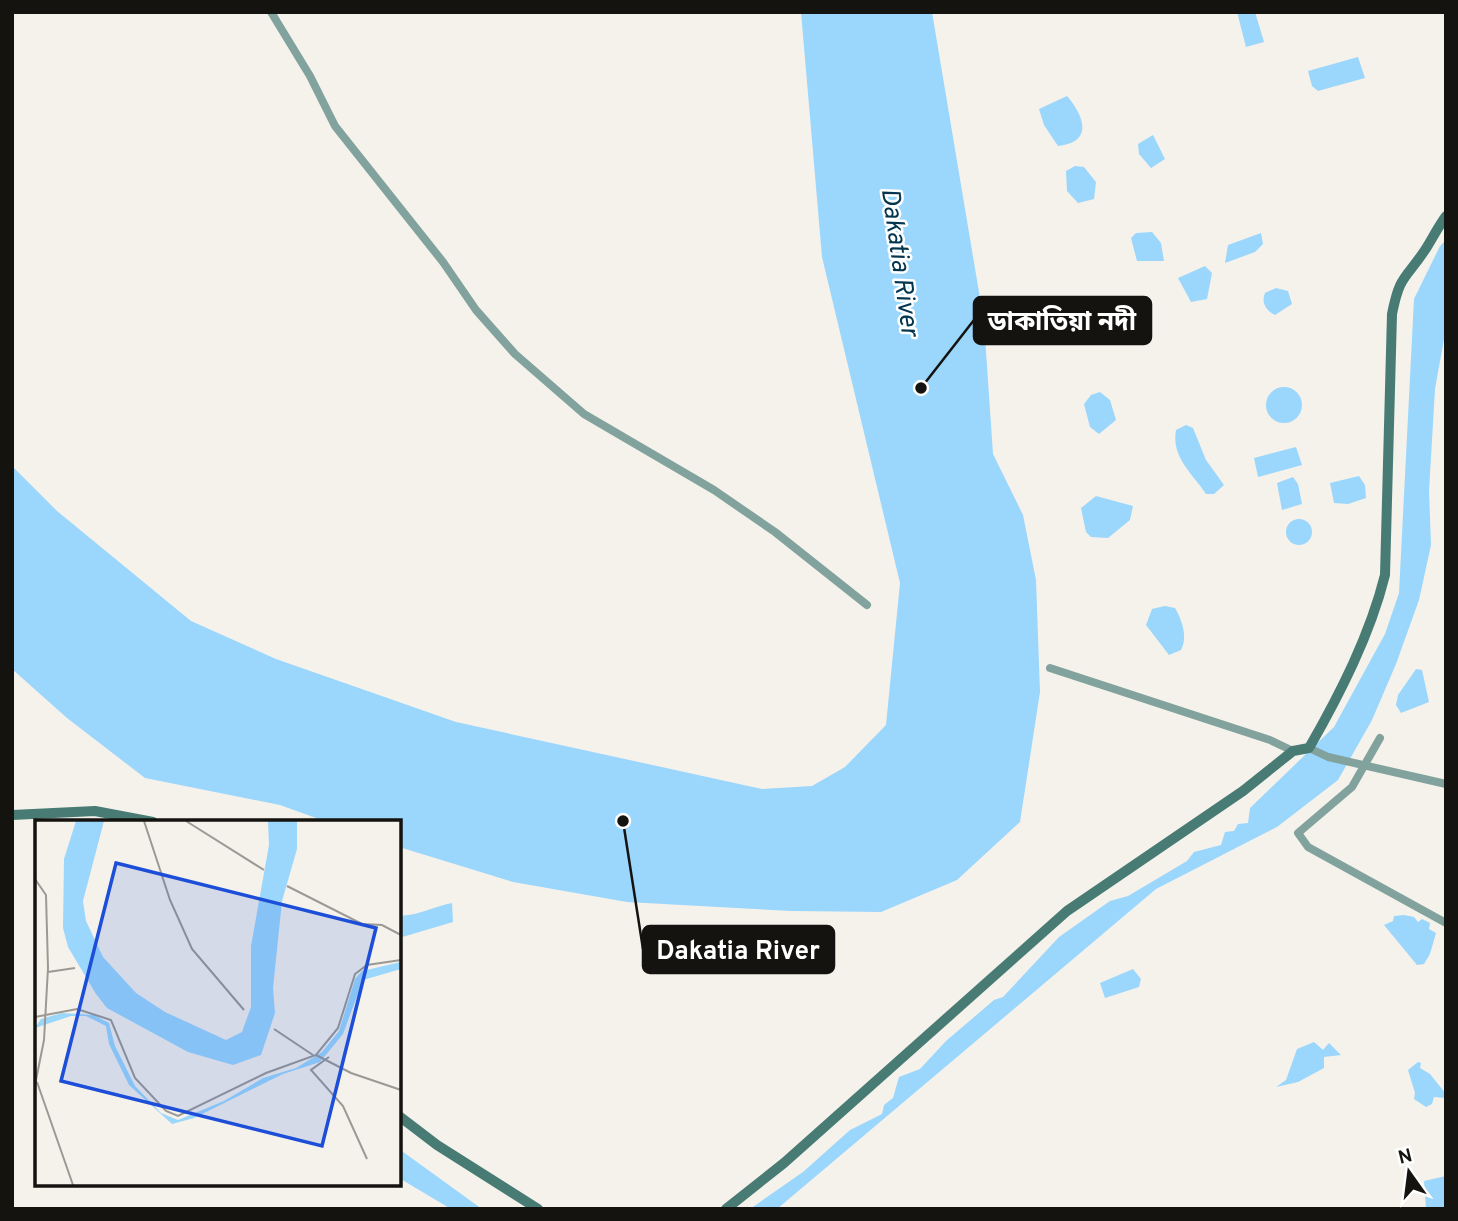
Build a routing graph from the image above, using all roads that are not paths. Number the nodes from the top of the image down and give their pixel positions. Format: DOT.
graph roads {
  1 [pos="271,12"];
  2 [pos="1446,216"];
  3 [pos="867,605"];
  4 [pos="1050,668"];
  5 [pos="1380,738"];
  6 [pos="1309,748"];
  7 [pos="1293,751"];
  8 [pos="1365,767"];
  9 [pos="1446,784"];
  10 [pos="12,815"];
  11 [pos="142,820"];
  12 [pos="1446,923"];
  13 [pos="401,1118"];
  14 [pos="538,1209"];
  15 [pos="726,1209"];
  1 -- 3 [label="street"];
  2 -- 6 [label="main road"];
  4 -- 7 [label="street"];
  5 -- 8 [label="street"];
  6 -- 7 [label="main road"];
  6 -- 8 [label="street"];
  7 -- 15 [label="main road"];
  8 -- 9 [label="street"];
  8 -- 12 [label="street"];
  10 -- 11 [label="main road"];
  13 -- 14 [label="main road"];
}
